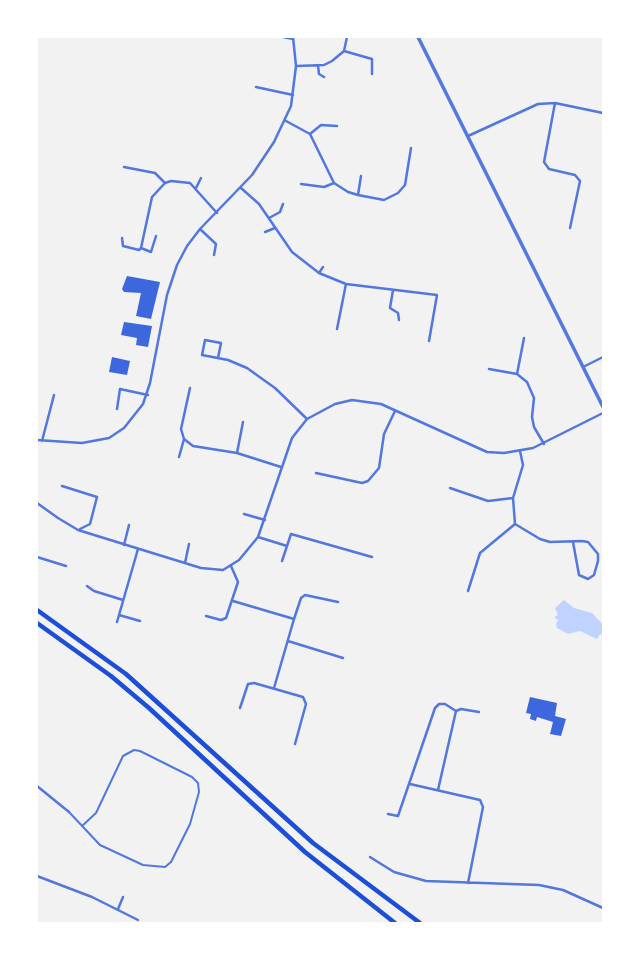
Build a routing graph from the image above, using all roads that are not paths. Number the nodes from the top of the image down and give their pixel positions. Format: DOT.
graph roads {
  1 [pos="283,37"];
  2 [pos="347,37"];
  3 [pos="418,37"];
  4 [pos="293,38"];
  5 [pos="344,51"];
  6 [pos="318,65"];
  7 [pos="296,66"];
  8 [pos="372,74"];
  9 [pos="324,77"];
  10 [pos="256,87"];
  11 [pos="294,95"];
  12 [pos="555,103"];
  13 [pos="603,113"];
  14 [pos="285,121"];
  15 [pos="337,126"];
  16 [pos="310,134"];
  17 [pos="468,136"];
  18 [pos="411,148"];
  19 [pos="124,167"];
  20 [pos="361,176"];
  21 [pos="201,177"];
  22 [pos="165,183"];
  23 [pos="334,183"];
  24 [pos="302,184"];
  25 [pos="196,188"];
  26 [pos="241,188"];
  27 [pos="358,195"];
  28 [pos="283,204"];
  29 [pos="217,213"];
  30 [pos="269,218"];
  31 [pos="275,228"];
  32 [pos="570,228"];
  33 [pos="200,229"];
  34 [pos="265,232"];
  35 [pos="156,236"];
  36 [pos="122,238"];
  37 [pos="141,248"];
  38 [pos="214,255"];
  39 [pos="323,267"];
  40 [pos="312,269"];
  41 [pos="319,273"];
  42 [pos="307,274"];
  43 [pos="346,284"];
  44 [pos="393,290"];
  45 [pos="399,320"];
  46 [pos="337,328"];
  47 [pos="524,338"];
  48 [pos="429,341"];
  49 [pos="603,356"];
  50 [pos="218,358"];
  51 [pos="583,367"];
  52 [pos="489,369"];
  53 [pos="517,374"];
  54 [pos="190,388"];
  55 [pos="54,395"];
  56 [pos="148,395"];
  57 [pos="603,407"];
  58 [pos="117,409"];
  59 [pos="395,411"];
  60 [pos="603,413"];
  61 [pos="307,419"];
  62 [pos="243,422"];
  63 [pos="184,439"];
  64 [pos="37,440"];
  65 [pos="42,441"];
  66 [pos="544,444"];
  67 [pos="520,451"];
  68 [pos="237,453"];
  69 [pos="178,457"];
  70 [pos="281,467"];
  71 [pos="316,473"];
  72 [pos="62,486"];
  73 [pos="450,488"];
  74 [pos="513,498"];
  75 [pos="38,506"];
  76 [pos="244,514"];
  77 [pos="265,520"];
  78 [pos="515,524"];
  79 [pos="129,525"];
  80 [pos="78,530"];
  81 [pos="258,537"];
  82 [pos="573,542"];
  83 [pos="189,544"];
  84 [pos="124,545"];
  85 [pos="287,546"];
  86 [pos="138,549"];
  87 [pos="37,557"];
  88 [pos="372,557"];
  89 [pos="282,561"];
  90 [pos="185,563"];
  91 [pos="66,566"];
  92 [pos="231,566"];
  93 [pos="87,586"];
  94 [pos="468,592"];
  95 [pos="123,600"];
  96 [pos="233,601"];
  97 [pos="338,603"];
  98 [pos="37,610"];
  99 [pos="119,615"];
  100 [pos="206,616"];
  101 [pos="294,619"];
  102 [pos="140,621"];
  103 [pos="37,622"];
  104 [pos="117,622"];
  105 [pos="288,642"];
  106 [pos="343,658"];
  107 [pos="274,688"];
  108 [pos="240,708"];
  109 [pos="456,710"];
  110 [pos="479,712"];
  111 [pos="295,744"];
  112 [pos="410,784"];
  113 [pos="37,786"];
  114 [pos="438,790"];
  115 [pos="69,812"];
  116 [pos="388,814"];
  117 [pos="82,826"];
  118 [pos="370,857"];
  119 [pos="37,876"];
  120 [pos="468,883"];
  121 [pos="123,897"];
  122 [pos="603,908"];
  123 [pos="118,909"];
  124 [pos="138,920"];
  125 [pos="395,923"];
  126 [pos="420,923"];
  1 -- 4 [label="street"];
  2 -- 5 [label="street"];
  3 -- 17 [label="street"];
  4 -- 7 [label="street"];
  5 -- 6 [label="street"];
  5 -- 8 [label="street"];
  6 -- 7 [label="street"];
  6 -- 9 [label="street"];
  7 -- 11 [label="street"];
  10 -- 11 [label="street"];
  11 -- 14 [label="street"];
  12 -- 13 [label="street"];
  12 -- 17 [label="street"];
  12 -- 32 [label="street"];
  14 -- 16 [label="street"];
  14 -- 26 [label="street"];
  15 -- 16 [label="street"];
  16 -- 23 [label="street"];
  17 -- 51 [label="street"];
  18 -- 27 [label="street"];
  19 -- 22 [label="street"];
  20 -- 27 [label="street"];
  21 -- 25 [label="street"];
  22 -- 25 [label="street"];
  22 -- 37 [label="street"];
  23 -- 24 [label="street"];
  23 -- 27 [label="street"];
  25 -- 29 [label="street"];
  26 -- 29 [label="street"];
  26 -- 30 [label="street"];
  28 -- 30 [label="street"];
  29 -- 33 [label="street"];
  30 -- 31 [label="street"];
  31 -- 34 [label="street"];
  31 -- 40 [label="street"];
  33 -- 38 [label="street"];
  33 -- 56 [label="street"];
  35 -- 37 [label="street"];
  36 -- 37 [label="street"];
  39 -- 41 [label="street"];
  40 -- 41 [label="street"];
  40 -- 42 [label="street"];
  41 -- 43 [label="street"];
  43 -- 44 [label="street"];
  43 -- 46 [label="street"];
  44 -- 45 [label="street"];
  44 -- 48 [label="street"];
  47 -- 53 [label="street"];
  49 -- 51 [label="street"];
  50 -- 50 [label="street"];
  50 -- 61 [label="street"];
  51 -- 57 [label="street"];
  52 -- 53 [label="street"];
  53 -- 66 [label="street"];
  54 -- 63 [label="street"];
  55 -- 65 [label="street"];
  56 -- 58 [label="street"];
  56 -- 65 [label="street"];
  59 -- 61 [label="street"];
  59 -- 67 [label="street"];
  59 -- 71 [label="street"];
  60 -- 66 [label="street"];
  61 -- 70 [label="street"];
  62 -- 68 [label="street"];
  63 -- 68 [label="street"];
  63 -- 69 [label="street"];
  64 -- 65 [label="street"];
  66 -- 67 [label="street"];
  67 -- 74 [label="street"];
  68 -- 70 [label="street"];
  70 -- 77 [label="street"];
  72 -- 80 [label="street"];
  73 -- 74 [label="street"];
  74 -- 78 [label="street"];
  75 -- 80 [label="street"];
  76 -- 77 [label="street"];
  77 -- 81 [label="street"];
  78 -- 82 [label="street"];
  78 -- 94 [label="street"];
  79 -- 84 [label="street"];
  80 -- 84 [label="street"];
  81 -- 85 [label="street"];
  81 -- 92 [label="street"];
  82 -- 82 [label="street"];
  83 -- 90 [label="street"];
  84 -- 86 [label="street"];
  85 -- 88 [label="street"];
  85 -- 89 [label="street"];
  86 -- 90 [label="street"];
  86 -- 95 [label="street"];
  87 -- 91 [label="street"];
  90 -- 92 [label="street"];
  92 -- 96 [label="street"];
  93 -- 95 [label="street"];
  95 -- 99 [label="street"];
  96 -- 100 [label="street"];
  96 -- 101 [label="street"];
  97 -- 101 [label="street"];
  98 -- 126 [label="highway"];
  99 -- 102 [label="street"];
  99 -- 104 [label="street"];
  101 -- 105 [label="street"];
  103 -- 125 [label="highway"];
  105 -- 106 [label="street"];
  105 -- 107 [label="street"];
  107 -- 108 [label="street"];
  107 -- 111 [label="street"];
  109 -- 110 [label="street"];
  109 -- 112 [label="street"];
  109 -- 114 [label="street"];
  112 -- 114 [label="street"];
  112 -- 116 [label="street"];
  113 -- 115 [label="street"];
  114 -- 120 [label="street"];
  115 -- 117 [label="lane"];
  117 -- 117 [label="lane"];
  118 -- 120 [label="street"];
  119 -- 123 [label="street"];
  120 -- 122 [label="street"];
  121 -- 123 [label="street"];
  123 -- 124 [label="street"];
}
